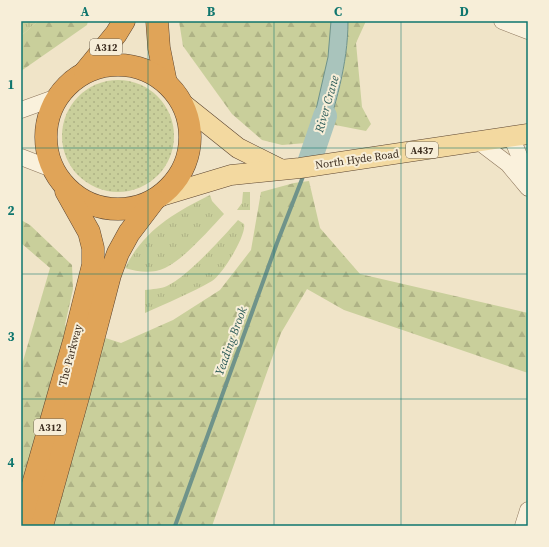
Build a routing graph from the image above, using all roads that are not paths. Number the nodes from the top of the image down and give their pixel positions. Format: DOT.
graph roads {
  1 [pos="124,21"];
  2 [pos="157,21"];
  3 [pos="502,21"];
  4 [pos="528,31"];
  5 [pos="85,72"];
  6 [pos="166,83"];
  7 [pos="57,98"];
  8 [pos="183,104"];
  9 [pos="21,110"];
  10 [pos="520,135"];
  11 [pos="479,142"];
  12 [pos="21,157"];
  13 [pos="52,168"];
  14 [pos="280,169"];
  15 [pos="64,187"];
  16 [pos="528,187"];
  17 [pos="156,199"];
  18 [pos="83,344"];
  19 [pos="528,510"];
  20 [pos="21,526"];
  21 [pos="42,526"];
  22 [pos="524,526"];
  1 -- 5 [label="highway, A312"];
  2 -- 6 [label="highway"];
  3 -- 4 [label="street"];
  5 -- 6 [label="highway"];
  5 -- 7 [label="highway, The Parkway"];
  6 -- 8 [label="highway"];
  7 -- 9 [label="street"];
  7 -- 13 [label="highway, The Parkway"];
  8 -- 14 [label="main road, North Hyde Road / A437"];
  8 -- 17 [label="highway"];
  10 -- 11 [label="main road, North Hyde Road / A437"];
  10 -- 16 [label="street"];
  11 -- 14 [label="main road, North Hyde Road / A437"];
  11 -- 16 [label="street"];
  12 -- 13 [label="street"];
  13 -- 15 [label="highway, The Parkway"];
  14 -- 17 [label="main road, North Hyde Road / A437"];
  15 -- 17 [label="highway"];
  15 -- 18 [label="highway, The Parkway / A312"];
  17 -- 18 [label="highway, The Parkway / A312"];
  18 -- 20 [label="highway, The Parkway / A312"];
  18 -- 21 [label="highway, The Parkway / A312"];
  19 -- 22 [label="street"];
}
